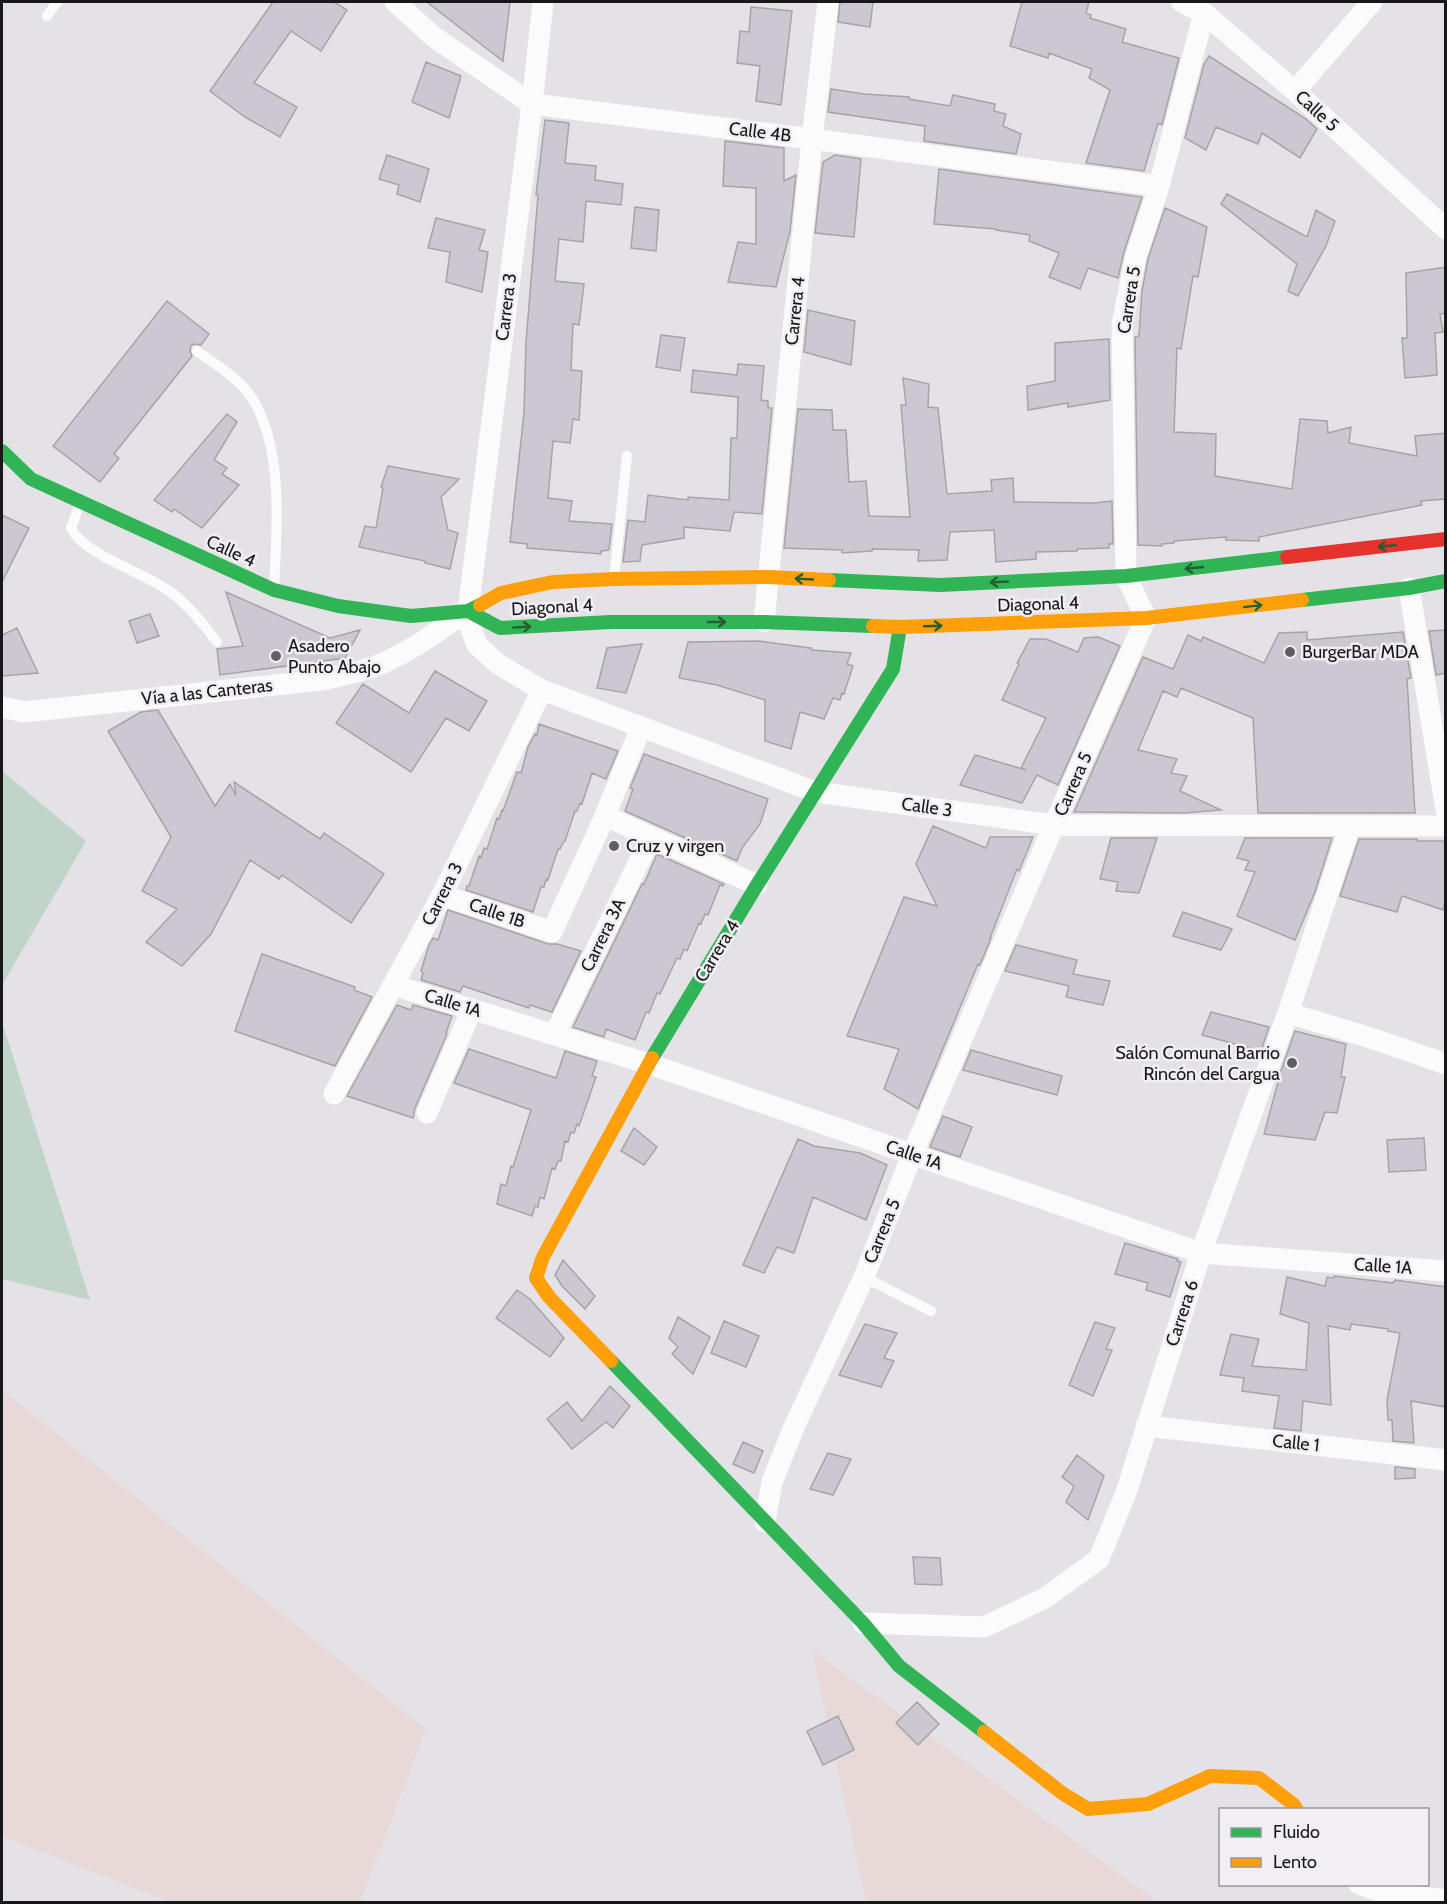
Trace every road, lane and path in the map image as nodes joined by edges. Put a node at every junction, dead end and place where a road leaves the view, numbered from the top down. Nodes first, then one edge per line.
1 (57, 2) edge
2 (394, 2) edge
3 (543, 2) edge
4 (828, 2) edge
5 (1182, 2) edge
6 (1372, 2) edge
7 (1204, 13) junction
8 (47, 16) dead end
9 (1295, 91) junction
10 (532, 104) junction
11 (812, 138) junction
12 (1159, 186) junction
13 (1446, 229) edge
14 (197, 351) dead end
15 (2, 451) edge
16 (627, 456) dead end
17 (81, 501) junction
18 (1446, 539) edge
19 (1126, 576) junction
20 (769, 577) junction
21 (614, 579) junction
22 (1446, 581) edge
23 (1409, 588) junction
24 (274, 590) junction
25 (468, 611) junction
26 (1146, 618) junction
27 (764, 622) junction
28 (900, 627) junction
29 (217, 642) dead end
30 (542, 690) junction
31 (2, 707) edge
32 (641, 727) junction
33 (816, 792) junction
34 (1446, 810) edge
35 (605, 816) junction
36 (1054, 825) junction
37 (1350, 826) junction
38 (1446, 826) edge
39 (651, 837) junction
40 (757, 885) junction
41 (442, 895) junction
42 (393, 985) junction
43 (472, 1009) junction
44 (1288, 1013) junction
45 (555, 1034) junction
46 (649, 1064) junction
47 (1446, 1064) edge
48 (334, 1094) dead end
49 (427, 1113) dead end
50 (912, 1155) junction
51 (1201, 1253) junction
52 (1446, 1271) edge
53 (864, 1277) junction
54 (931, 1311) dead end
55 (1146, 1426) junction
56 (1446, 1460) edge
57 (765, 1522) junction
58 (863, 1623) junction
59 (1296, 1808) edge
60 (1365, 1886) edge
61 (1446, 1900) edge

1 - 8 lane
2 - 10 street, Calle 4B
3 - 10 street, Carrera 3
4 - 11 street, Carrera 4
5 - 7 street, Calle 5
6 - 9 street
7 - 9 street, Calle 5
7 - 12 street, Carrera 5
9 - 13 street, Calle 5
10 - 11 street, Calle 4B
10 - 25 street, Carrera 3
11 - 12 street, Calle 4B
11 - 20 street, Carrera 4
12 - 19 street, Carrera 5
14 - 24 lane
15 - 17 street, Calle 4
16 - 21 lane
17 - 24 street, Calle 4
17 - 29 lane
18 -> 19 street, Diagonal 4
19 -> 20 street, Diagonal 4
19 - 26 street, Carrera 5
20 - 21 street, Diagonal 4
20 - 27 street, Carrera 4
21 - 25 street, Diagonal 4
22 - 23 street, Diagonal 4
26 -> 23 street, Diagonal 4
23 - 34 street
24 - 25 street, Calle 4
25 -> 27 street, Diagonal 4
25 - 30 street, Calle 3
25 - 31 street, Vía a las Canteras
28 -> 26 street, Diagonal 4
26 - 36 street, Carrera 5
27 - 28 street, Diagonal 4
28 - 33 street, Carrera 4
30 - 32 street, Calle 3
30 - 41 street, Carrera 3
32 - 33 street, Calle 3
32 - 35 street
33 - 36 street, Calle 3
33 - 40 street, Carrera 4
35 - 39 street
35 - 41 street, Calle 1B
36 - 37 street, Calle 3
36 - 50 street, Carrera 5
37 - 38 street, Calle 3
37 - 44 street, Carrera 6
39 - 40 street
39 - 45 street, Carrera 3A
40 - 46 street, Carrera 4
41 - 42 street, Carrera 3
42 - 43 street, Calle 1A
42 - 48 street, Carrera 3
43 - 45 street, Calle 1A
43 - 49 street
44 - 47 street
44 - 51 street, Carrera 6
45 - 46 street, Calle 1A
46 - 50 street, Calle 1A
46 - 57 street, Carrera 4
50 - 51 street, Calle 1A
50 - 53 street, Carrera 5
51 - 52 street, Calle 1A
51 - 55 street, Carrera 6
53 - 54 lane
53 - 57 street, Carrera 5
55 - 56 street, Calle 1
55 - 58 street, Carrera 6
57 - 58 street
58 - 59 street
60 - 61 street

